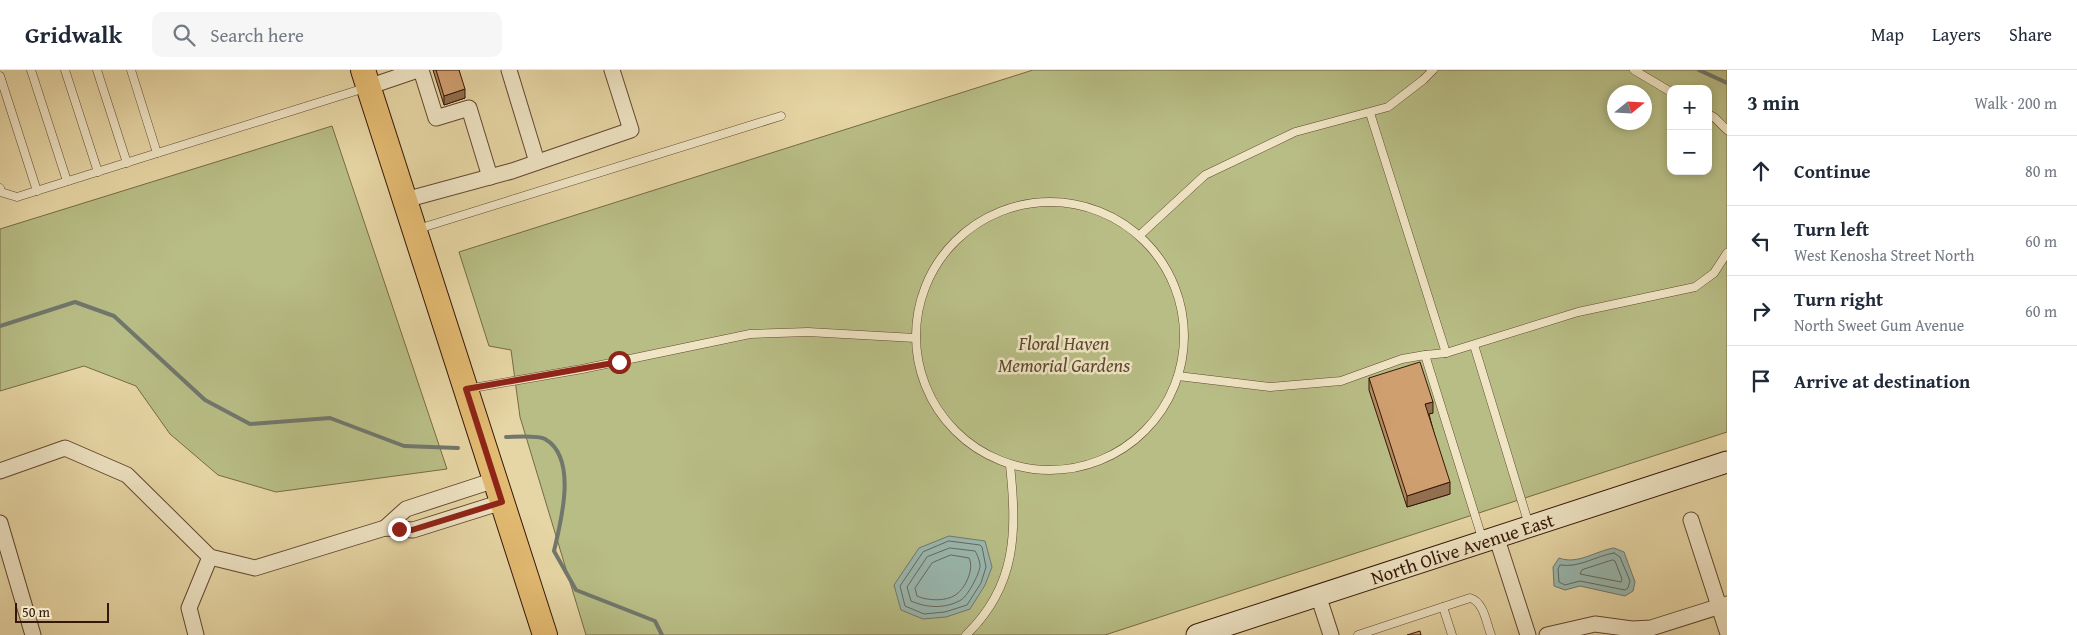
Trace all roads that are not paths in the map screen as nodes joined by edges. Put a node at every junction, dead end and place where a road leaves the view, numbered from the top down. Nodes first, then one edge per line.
1 (31, 70) edge
2 (65, 70) edge
3 (97, 70) edge
4 (130, 70) edge
5 (420, 70) edge
6 (509, 70) edge
7 (612, 70) edge
8 (1433, 70) edge
9 (1634, 70) edge
10 (0, 76) edge
11 (365, 78) edge
12 (1667, 90) edge
13 (1370, 113) junction
14 (781, 116) dead end
15 (1712, 116) edge
16 (1727, 130) edge
17 (157, 153) junction
18 (538, 162) junction
19 (127, 163) junction
20 (98, 172) junction
21 (490, 177) junction
22 (67, 182) junction
23 (0, 188) edge
24 (37, 191) junction
25 (405, 200) junction
26 (414, 230) junction
27 (1140, 235) junction
28 (1727, 253) edge
29 (915, 338) junction
30 (1474, 345) junction
31 (1446, 353) junction
32 (1425, 355) junction
33 (1178, 376) junction
34 (466, 389) junction
35 (1727, 462) edge
36 (1010, 465) junction
37 (0, 471) edge
38 (498, 491) junction
39 (1691, 520) dead end
40 (0, 524) edge
41 (1529, 527) junction
42 (385, 528) junction
43 (1489, 539) junction
44 (210, 558) junction
45 (1318, 595) junction
46 (1723, 605) edge
47 (1443, 607) junction
48 (1669, 629) edge
49 (1613, 630) edge
50 (1727, 631) edge
51 (1570, 633) edge
52 (33, 635) edge
53 (196, 635) edge
54 (545, 635) edge
55 (966, 635) edge
56 (1198, 635) edge
57 (1331, 635) edge
58 (1358, 635) edge
59 (1452, 635) edge
60 (1490, 635) edge
61 (1528, 635) edge
62 (1547, 635) edge
63 (1598, 635) edge

1 - 22 lane
2 - 20 lane
3 - 19 lane
4 - 17 lane
5 - 11 street
5 - 21 street
6 - 18 street
7 - 18 street
8 - 13 lane
9 - 12 lane
10 - 24 lane
11 - 17 lane
11 - 25 main road
13 - 27 lane
13 - 31 lane
14 - 26 lane
15 - 16 lane
17 - 19 lane
18 - 21 street
19 - 20 lane
20 - 22 lane
21 - 25 street
22 - 24 lane
23 - 24 lane
25 - 26 main road
26 - 34 main road
27 - 29 lane
27 - 33 lane
28 - 30 lane
29 - 34 lane
29 - 36 lane
30 - 31 lane
30 - 41 lane
31 - 32 lane
32 - 33 lane
32 - 43 lane
33 - 36 lane
34 - 38 main road
35 - 41 street, North Olive Avenue East
36 - 55 lane
37 - 44 street
38 - 42 street
38 - 42 street
38 - 54 main road
39 - 46 street
40 - 52 street
41 - 43 street, North Olive Avenue East
42 - 44 street
43 - 45 street, North Olive Avenue East
43 - 61 street
44 - 53 street
45 - 56 street, North Olive Avenue East
45 - 57 street
46 - 48 street
46 - 50 street
47 - 58 lane
47 - 59 lane
47 - 60 lane
48 - 49 street
49 - 51 street
49 - 63 street
51 - 62 street

